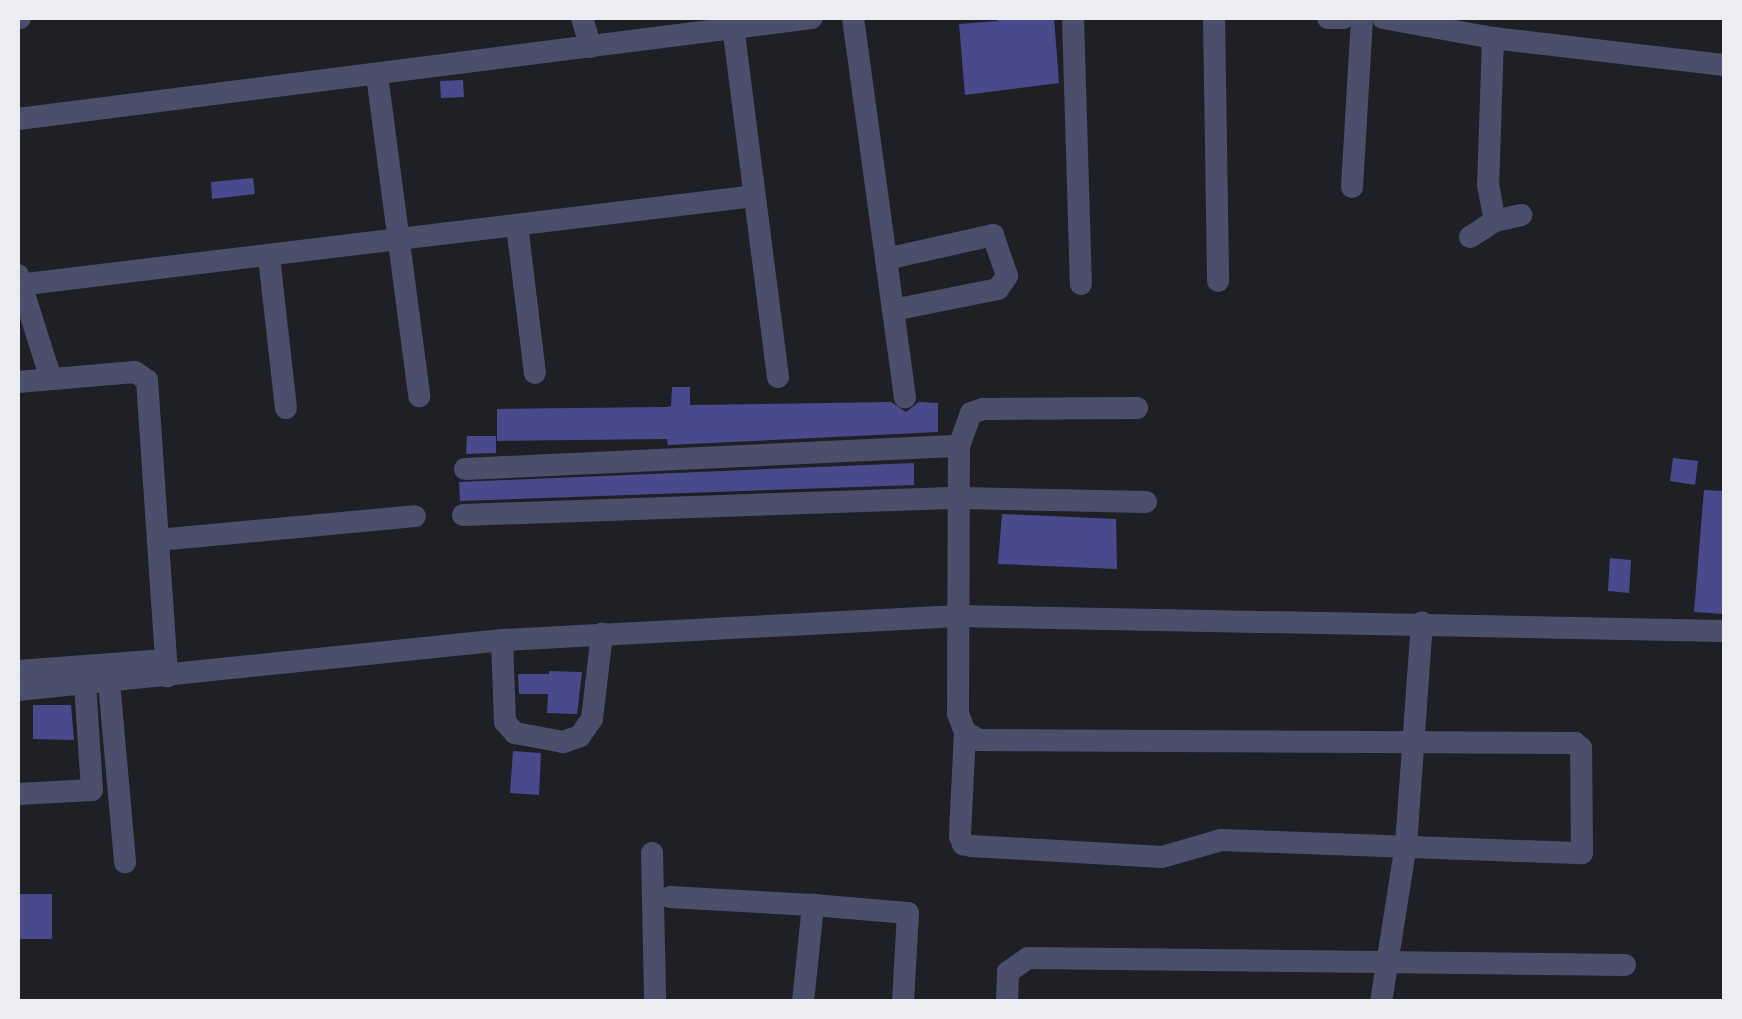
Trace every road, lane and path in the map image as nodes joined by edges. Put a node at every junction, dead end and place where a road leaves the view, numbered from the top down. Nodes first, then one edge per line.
1 (582, 18) edge
2 (812, 18) edge
3 (852, 18) edge
4 (1073, 18) edge
5 (1214, 18) edge
6 (1328, 18) edge
7 (1343, 18) edge
8 (1362, 18) edge
9 (1383, 18) edge
10 (733, 26) junction
11 (1492, 38) junction
12 (592, 47) junction
13 (1724, 65) edge
14 (377, 75) junction
15 (18, 118) edge
16 (1352, 187) dead end
17 (754, 196) junction
18 (1521, 215) dead end
19 (1495, 221) junction
20 (517, 226) junction
21 (1470, 237) dead end
22 (401, 241) junction
23 (268, 257) junction
24 (886, 259) junction
25 (18, 281) edge
26 (1218, 282) dead end
27 (1081, 284) dead end
28 (893, 310) junction
29 (535, 373) dead end
30 (778, 377) dead end
31 (51, 379) junction
32 (18, 382) edge
33 (419, 396) dead end
34 (906, 398) dead end
35 (286, 408) dead end
36 (1137, 408) dead end
37 (959, 446) junction
38 (465, 469) dead end
39 (958, 498) junction
40 (1146, 502) dead end
41 (463, 515) dead end
42 (415, 516) dead end
43 (158, 540) junction
44 (958, 616) junction
45 (1422, 623) junction
46 (1724, 631) edge
47 (602, 634) junction
48 (502, 640) junction
49 (166, 668) junction
50 (18, 671) edge
51 (109, 682) junction
52 (85, 684) junction
53 (18, 690) edge
54 (965, 732) junction
55 (1416, 740) junction
56 (18, 794) edge
57 (1406, 845) junction
58 (652, 853) dead end
59 (124, 862) dead end
60 (670, 897) dead end
61 (813, 905) junction
62 (1386, 964) junction
63 (1625, 965) dead end
64 (656, 1002) edge
65 (803, 1002) edge
66 (903, 1002) edge
67 (1007, 1002) edge
68 (1381, 1002) edge

1 - 12 street
2 - 10 street
3 - 24 street
4 - 27 street
5 - 26 street
6 - 7 street
8 - 16 street
9 - 11 street
10 - 12 street
10 - 17 street
11 - 13 street
11 - 19 street
12 - 14 street
14 - 15 street
14 - 22 street
17 - 20 street
17 - 30 street
18 - 19 street
19 - 21 street
20 - 22 street
20 - 29 street
22 - 23 street
22 - 33 street
23 - 25 street
23 - 35 street
24 - 28 street
24 - 28 street
25 - 31 street
28 - 34 street
31 - 32 street
31 - 43 street
36 - 37 street
37 - 38 street
37 - 39 street
39 - 40 street
39 - 41 street
39 - 44 street
42 - 43 street
43 - 49 street
44 - 45 street
44 - 47 street
44 - 54 street
45 - 46 street
45 - 55 street
47 - 48 street
47 - 48 street
48 - 49 street
49 - 50 street
49 - 51 street
51 - 52 street
51 - 59 street
52 - 53 street
52 - 56 street
54 - 55 street
54 - 57 street
55 - 57 street
55 - 57 street
57 - 62 street
58 - 64 street
60 - 61 street
61 - 65 street
61 - 66 street
62 - 63 street
62 - 67 street
62 - 68 street

